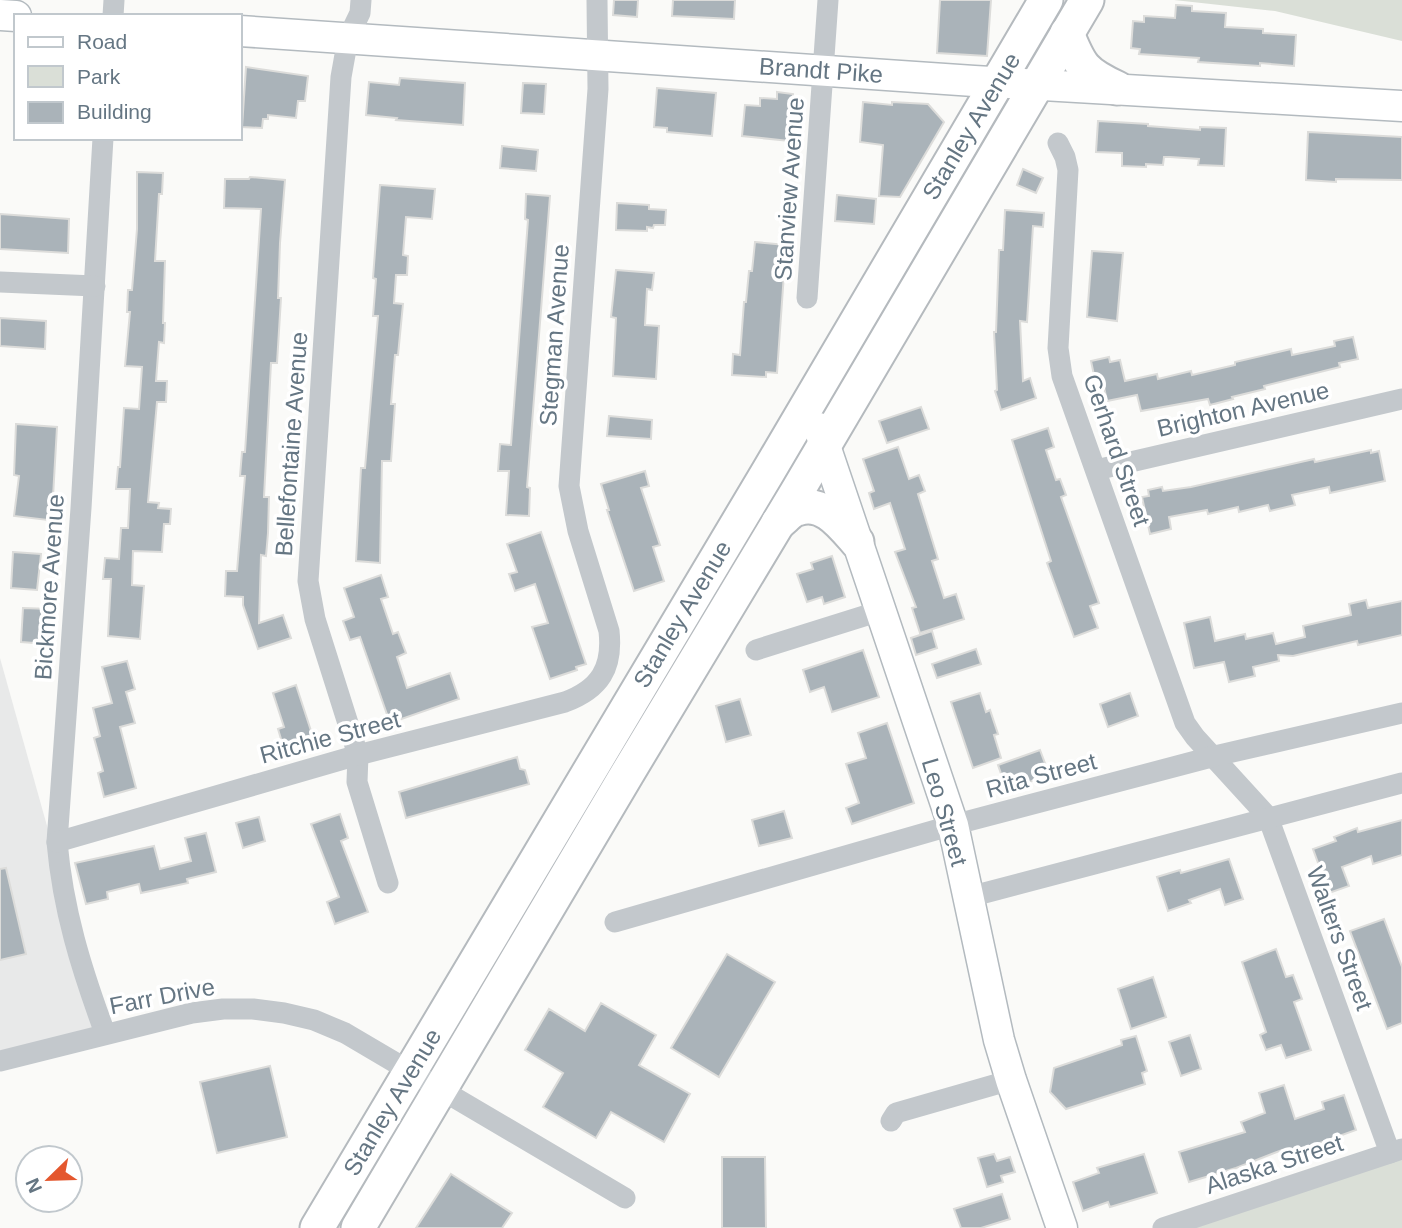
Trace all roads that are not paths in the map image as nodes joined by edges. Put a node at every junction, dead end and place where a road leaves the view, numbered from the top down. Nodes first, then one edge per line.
1 (361, 0) edge
2 (597, 0) edge
3 (828, 0) edge
4 (1046, 0) edge
5 (1087, 0) edge
6 (242, 31) edge
7 (1067, 33) junction
8 (348, 38) junction
9 (596, 56) junction
10 (823, 71) junction
11 (997, 82) junction
12 (1036, 84) junction
13 (1117, 88) junction
14 (1402, 106) edge
15 (103, 140) edge
16 (1058, 143) dead end
17 (0, 282) edge
18 (95, 286) junction
19 (807, 298) dead end
20 (1402, 398) edge
21 (810, 401) junction
22 (825, 445) junction
23 (1097, 470) junction
24 (778, 523) junction
25 (857, 542) junction
26 (880, 611) junction
27 (756, 650) dead end
28 (606, 667) joint
29 (1402, 713) edge
30 (358, 755) junction
31 (1215, 756) junction
32 (1402, 783) edge
33 (1268, 817) junction
34 (953, 825) junction
35 (57, 842) junction
36 (388, 883) dead end
37 (969, 897) junction
38 (615, 922) dead end
39 (105, 1033) junction
40 (0, 1060) edge
41 (410, 1071) junction
42 (1010, 1080) junction
43 (440, 1089) junction
44 (891, 1121) dead end
45 (1396, 1151) edge
46 (625, 1198) dead end
47 (317, 1228) edge
48 (358, 1228) edge
49 (1062, 1228) edge
50 (1163, 1228) edge

1 - 8 street, Bellefontaine Avenue
2 - 9 street, Stegman Avenue
3 - 10 street, Stanview Avenue
4 - 11 main road, Stanley Avenue
5 - 7 main road, Stanley Avenue
6 - 8 main road, Brandt Pike
7 - 12 main road, Stanley Avenue
7 - 13 main road
8 - 9 main road, Brandt Pike
8 - 30 street, Bellefontaine Avenue
9 - 10 main road, Brandt Pike
9 - 28 street, Stegman Avenue
10 - 11 main road, Brandt Pike
10 - 19 street, Stanview Avenue
11 - 12 main road, Brandt Pike
11 - 21 main road, Stanley Avenue
12 - 13 main road, Brandt Pike
12 - 22 main road, Stanley Avenue
13 - 14 main road, Brandt Pike
15 - 18 street, Bickmore Avenue
16 - 23 street, Gerhard Street
17 - 18 street
18 - 35 street, Bickmore Avenue
20 - 23 street, Brighton Avenue
21 - 22 main road, Leo Street
21 - 41 main road, Stanley Avenue
22 - 24 main road, Stanley Avenue
22 - 25 main road, Leo Street
23 - 31 street, Gerhard Street
24 - 25 main road
24 - 43 main road, Stanley Avenue
25 - 26 main road, Leo Street
26 - 27 street
26 - 34 main road, Leo Street
28 - 30 street, Ritchie Street
29 - 31 street, Rita Street
30 - 35 street, Ritchie Street
30 - 36 street, Bellefontaine Avenue
31 - 33 street, Walters Street
31 - 34 street, Rita Street
32 - 33 street
33 - 37 street
33 - 45 street, Walters Street
34 - 37 main road, Leo Street
34 - 38 street, Rita Street
35 - 39 street, Bickmore Avenue
37 - 42 main road, Leo Street
39 - 40 street, Farr Drive
39 - 41 street, Farr Drive
41 - 43 street, Farr Drive
41 - 47 main road, Stanley Avenue
42 - 44 street
42 - 49 main road, Leo Street
43 - 46 street, Farr Drive
43 - 48 main road, Stanley Avenue
45 - 50 street, Alaska Street

